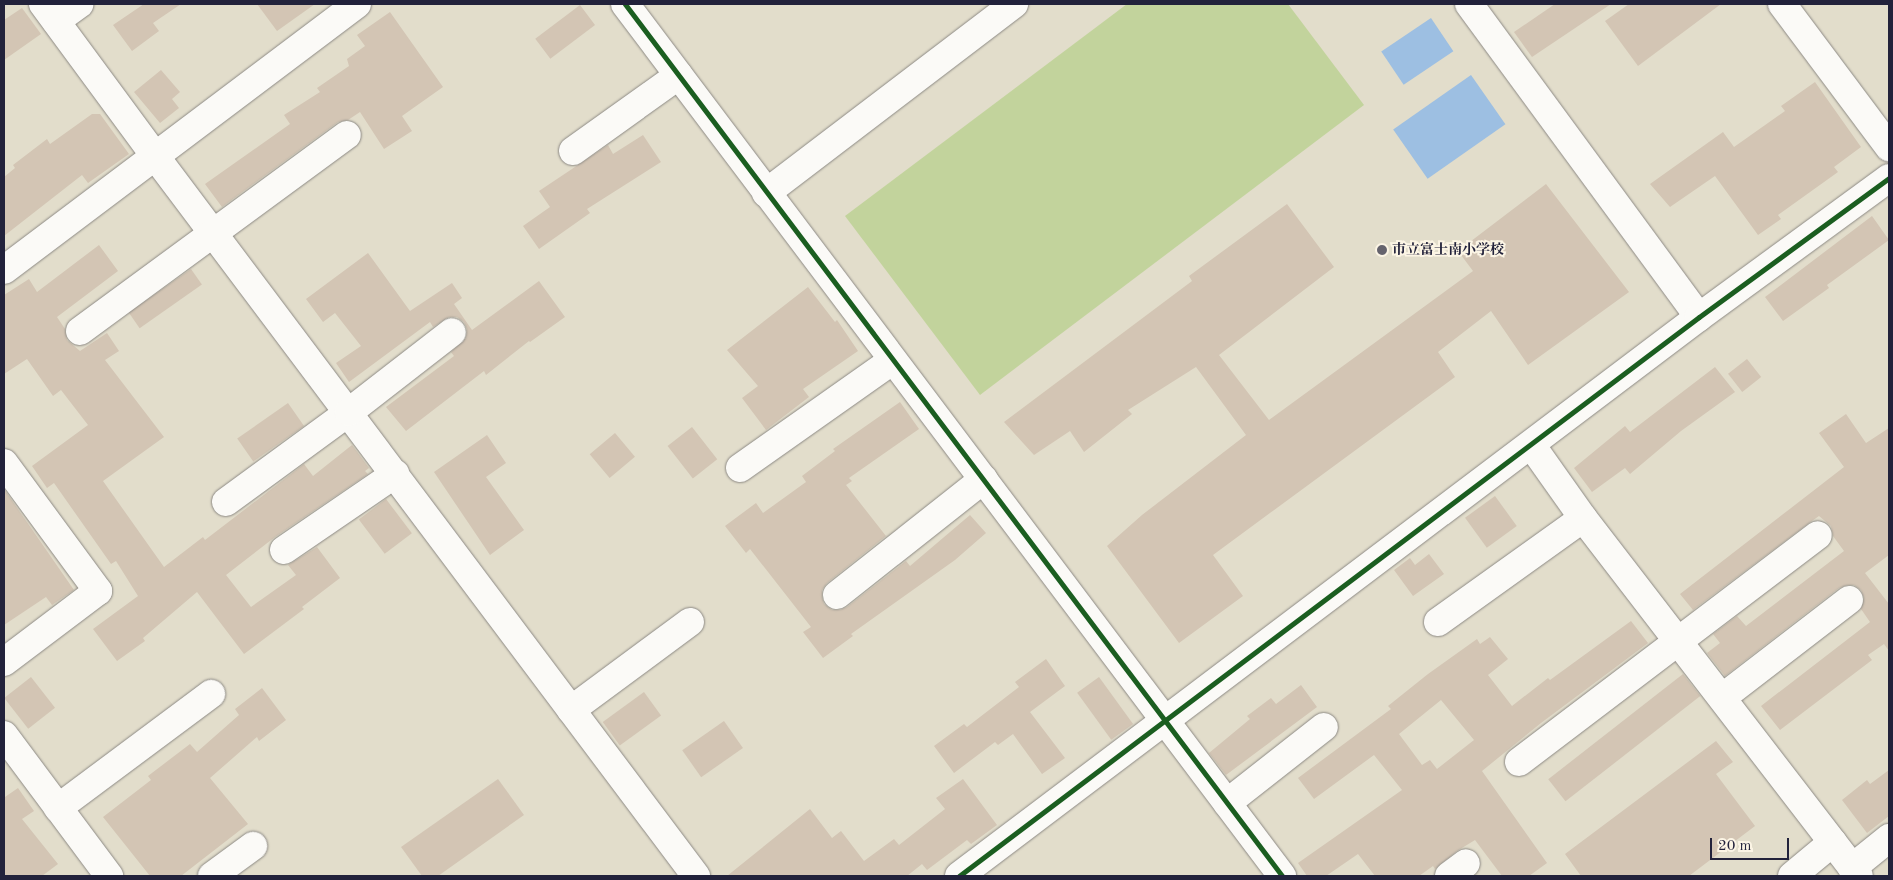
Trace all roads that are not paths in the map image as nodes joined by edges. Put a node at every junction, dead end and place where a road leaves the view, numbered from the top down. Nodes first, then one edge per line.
1 (79, 4) edge
2 (357, 4) edge
3 (626, 4) edge
4 (1014, 4) edge
5 (1469, 4) edge
6 (1782, 4) edge
7 (50, 12) edge
8 (679, 75) junction
9 (347, 135) dead end
10 (1889, 147) edge
11 (573, 151) dead end
12 (155, 156) junction
13 (1889, 178) edge
14 (766, 193) junction
15 (213, 234) junction
16 (4, 270) edge
17 (1699, 318) junction
18 (80, 331) dead end
19 (452, 332) dead end
20 (893, 360) junction
21 (349, 412) junction
22 (1532, 446) junction
23 (4, 463) edge
24 (740, 468) dead end
25 (395, 474) junction
26 (984, 479) junction
27 (226, 502) dead end
28 (1583, 518) junction
29 (1818, 535) dead end
30 (284, 550) dead end
31 (837, 595) dead end
32 (1849, 600) dead end
33 (690, 622) dead end
34 (1438, 622) dead end
35 (1676, 641) junction
36 (4, 662) edge
37 (211, 694) dead end
38 (1723, 698) junction
39 (571, 710) junction
40 (1165, 723) junction
41 (1324, 727) dead end
42 (4, 735) edge
43 (1519, 762) dead end
44 (1227, 803) junction
45 (58, 808) junction
46 (1889, 838) edge
47 (1833, 842) junction
48 (253, 846) dead end
49 (1856, 872) edge
50 (109, 876) edge
51 (212, 876) edge
52 (696, 876) edge
53 (959, 876) edge
54 (1282, 876) edge
55 (1792, 876) edge

1 - 7 street
2 - 12 street
3 - 8 street
4 - 14 street
5 - 17 street
6 - 10 street
7 - 12 street
8 - 11 street
8 - 14 street
9 - 15 street
12 - 15 street
12 - 16 street
13 - 17 street
14 - 20 street
15 - 18 street
15 - 21 street
17 - 22 street
19 - 21 street
20 - 24 street
20 - 26 street
21 - 25 street
21 - 27 street
22 - 28 street
22 - 40 street
23 - 36 street
25 - 30 street
25 - 39 street
26 - 31 street
26 - 40 street
28 - 34 street
28 - 35 street
29 - 35 street
32 - 38 street
33 - 39 street
35 - 38 street
35 - 43 street
37 - 45 street
38 - 47 street
39 - 52 street
40 - 44 street
40 - 53 street
41 - 44 street
42 - 45 street
44 - 54 street
45 - 50 street
46 - 49 street
47 - 49 street
47 - 55 street
48 - 51 street

